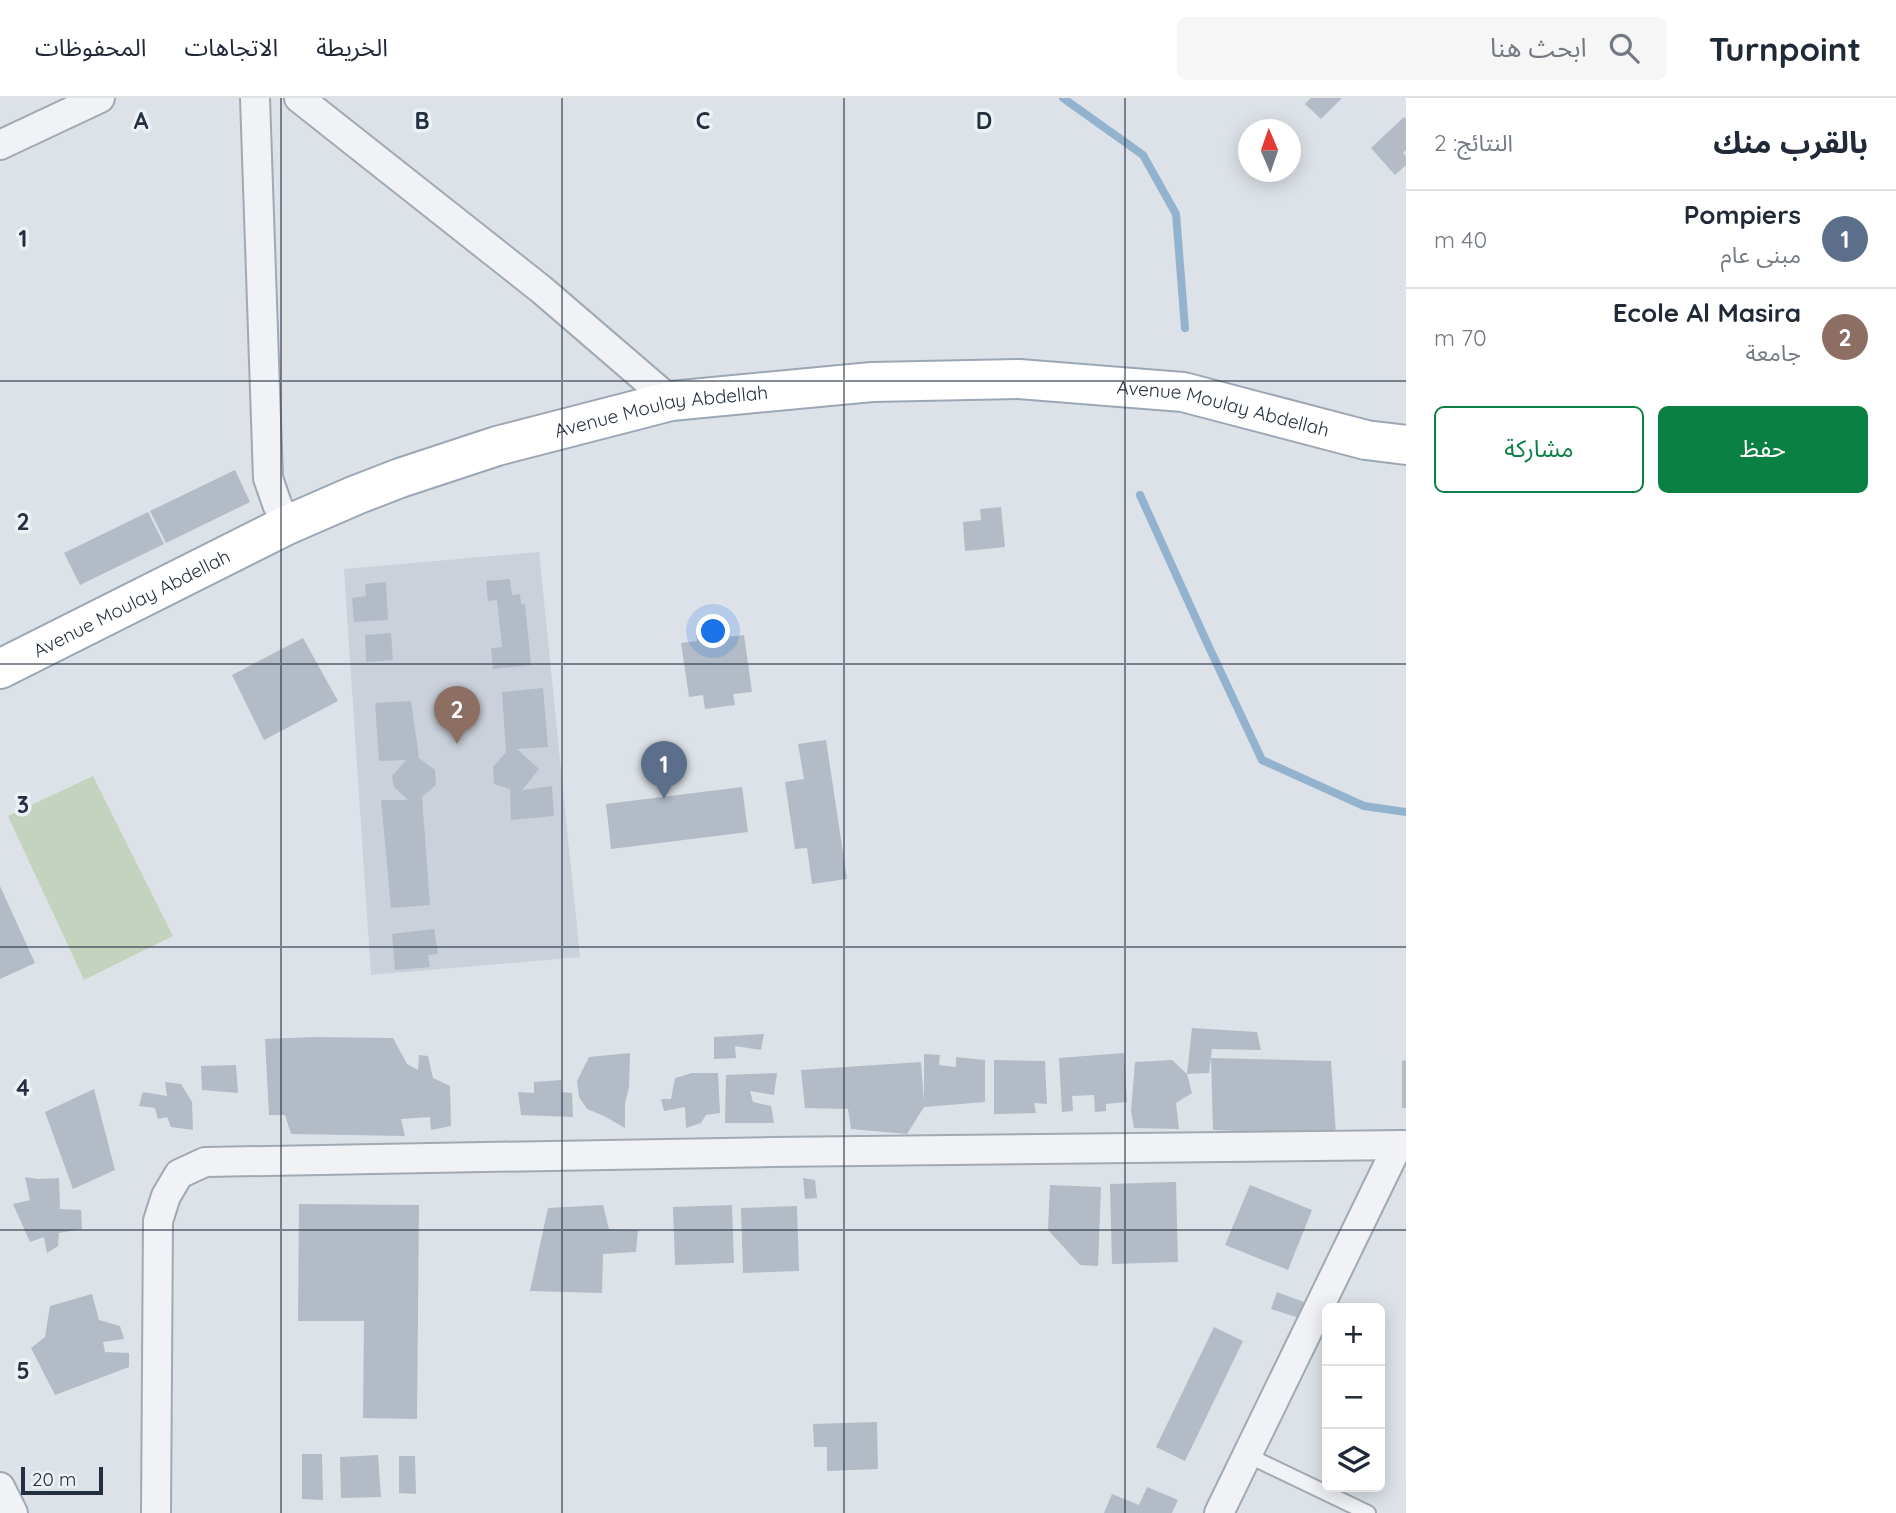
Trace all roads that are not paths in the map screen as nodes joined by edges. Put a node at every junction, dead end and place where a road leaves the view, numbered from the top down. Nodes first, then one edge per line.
1 (100, 98) edge
2 (255, 98) edge
3 (299, 98) edge
4 (0, 145) edge
5 (671, 401) junction
6 (1366, 440) junction
7 (1406, 445) edge
8 (1406, 461) edge
9 (287, 525) junction
10 (0, 668) edge
11 (1402, 1145) edge
12 (1247, 1455) junction
13 (0, 1487) edge
14 (13, 1513) edge
15 (156, 1513) edge
16 (1219, 1513) edge
17 (1368, 1513) edge

1 - 4 street
2 - 9 street
3 - 5 street
5 - 6 main road, Avenue Moulay Abdellah
5 - 9 main road, Avenue Moulay Abdellah
6 - 7 main road, Avenue Moulay Abdellah
6 - 8 main road, Avenue Moulay Abdellah
9 - 10 main road, Avenue Moulay Abdellah
11 - 12 street
11 - 15 street
12 - 16 street
12 - 17 lane
13 - 14 street

